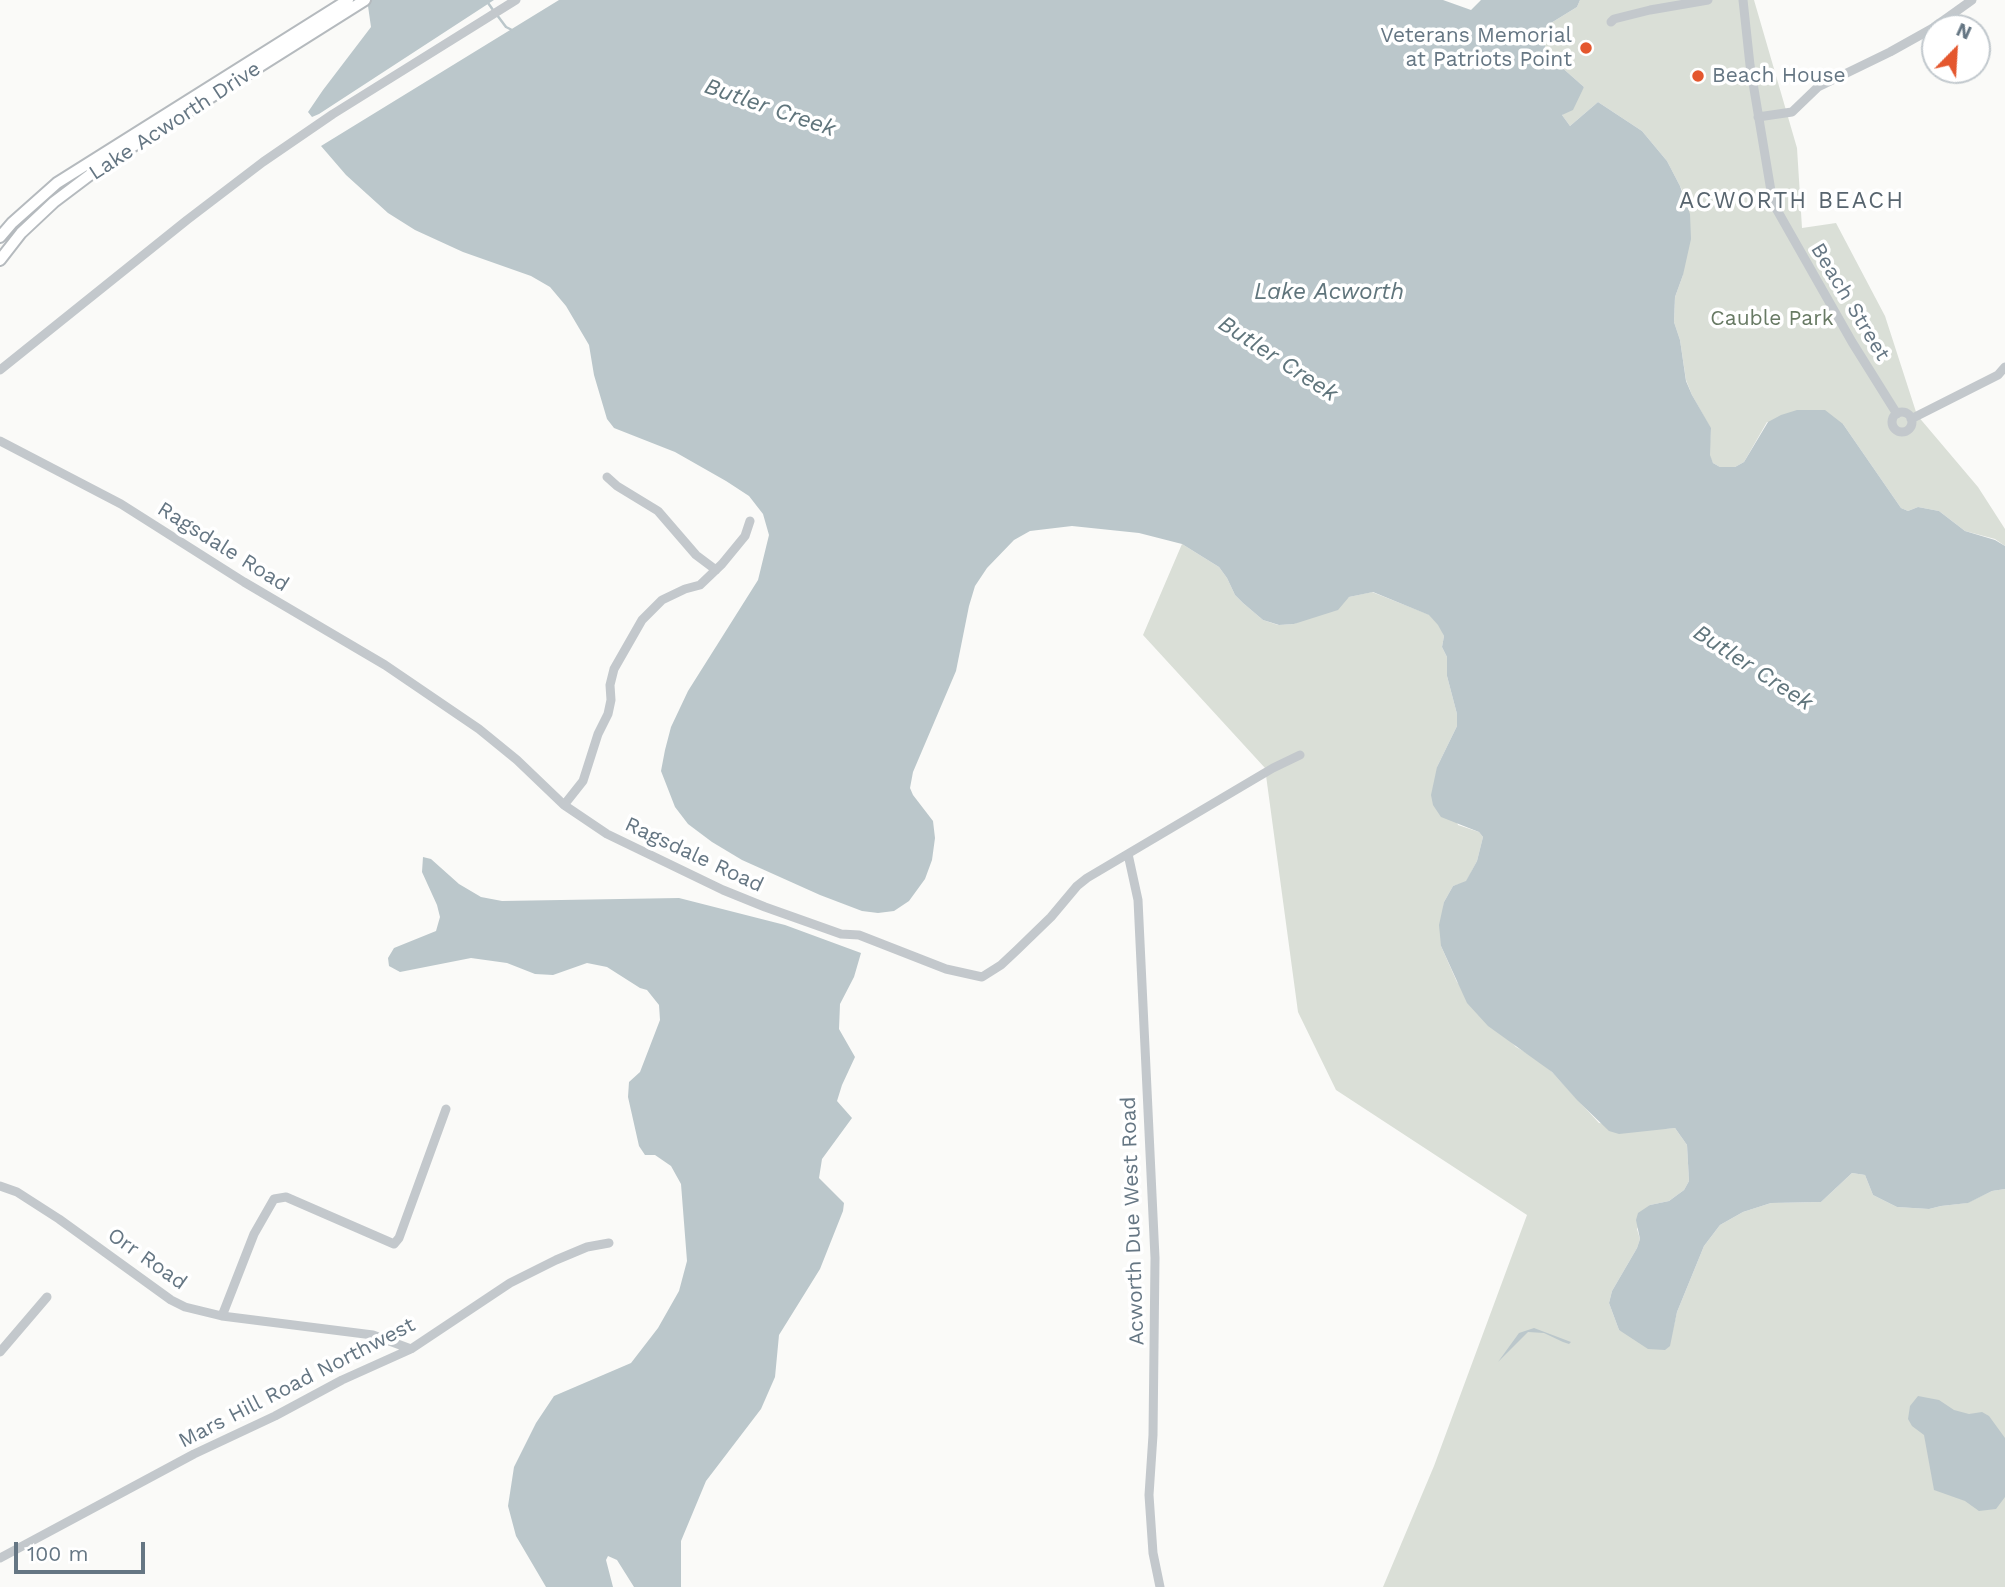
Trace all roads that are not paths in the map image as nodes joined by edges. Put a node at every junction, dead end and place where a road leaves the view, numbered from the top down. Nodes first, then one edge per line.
1 (348, 0) edge
2 (365, 0) edge
3 (516, 0) edge
4 (1708, 0) edge
5 (1743, 0) edge
6 (1972, 0) edge
7 (1611, 22) dead end
8 (267, 56) junction
9 (1758, 117) junction
10 (0, 237) edge
11 (0, 260) edge
12 (2005, 367) edge
13 (0, 370) edge
14 (1897, 414) junction
15 (1912, 419) junction
16 (0, 441) edge
17 (607, 477) dead end
18 (750, 522) dead end
19 (716, 570) junction
20 (1300, 755) dead end
21 (564, 805) junction
22 (1128, 854) junction
23 (446, 1109) dead end
24 (0, 1186) edge
25 (609, 1243) dead end
26 (47, 1297) dead end
27 (222, 1316) junction
28 (411, 1349) junction
29 (0, 1352) edge
30 (0, 1558) edge
31 (1160, 1587) edge

1 - 8 main road, Lake Acworth Drive
2 - 8 main road, Lake Acworth Drive
3 - 13 street
4 - 7 street
5 - 9 street, Beach Street
6 - 9 street
8 - 10 main road, Lake Acworth Drive
8 - 11 main road, Lake Acworth Drive
9 - 14 street, Beach Street
12 - 15 street
14 - 15 street
14 - 15 street
16 - 21 street, Ragsdale Road
17 - 19 street
18 - 19 street
19 - 21 street
20 - 22 street, Ragsdale Road
21 - 22 street, Ragsdale Road
22 - 31 street, Acworth Due West Road
23 - 27 street
24 - 27 street, Orr Road
25 - 28 street, Mars Hill Road Northwest
26 - 29 street
27 - 28 street, Orr Road
28 - 30 street, Mars Hill Road Northwest

